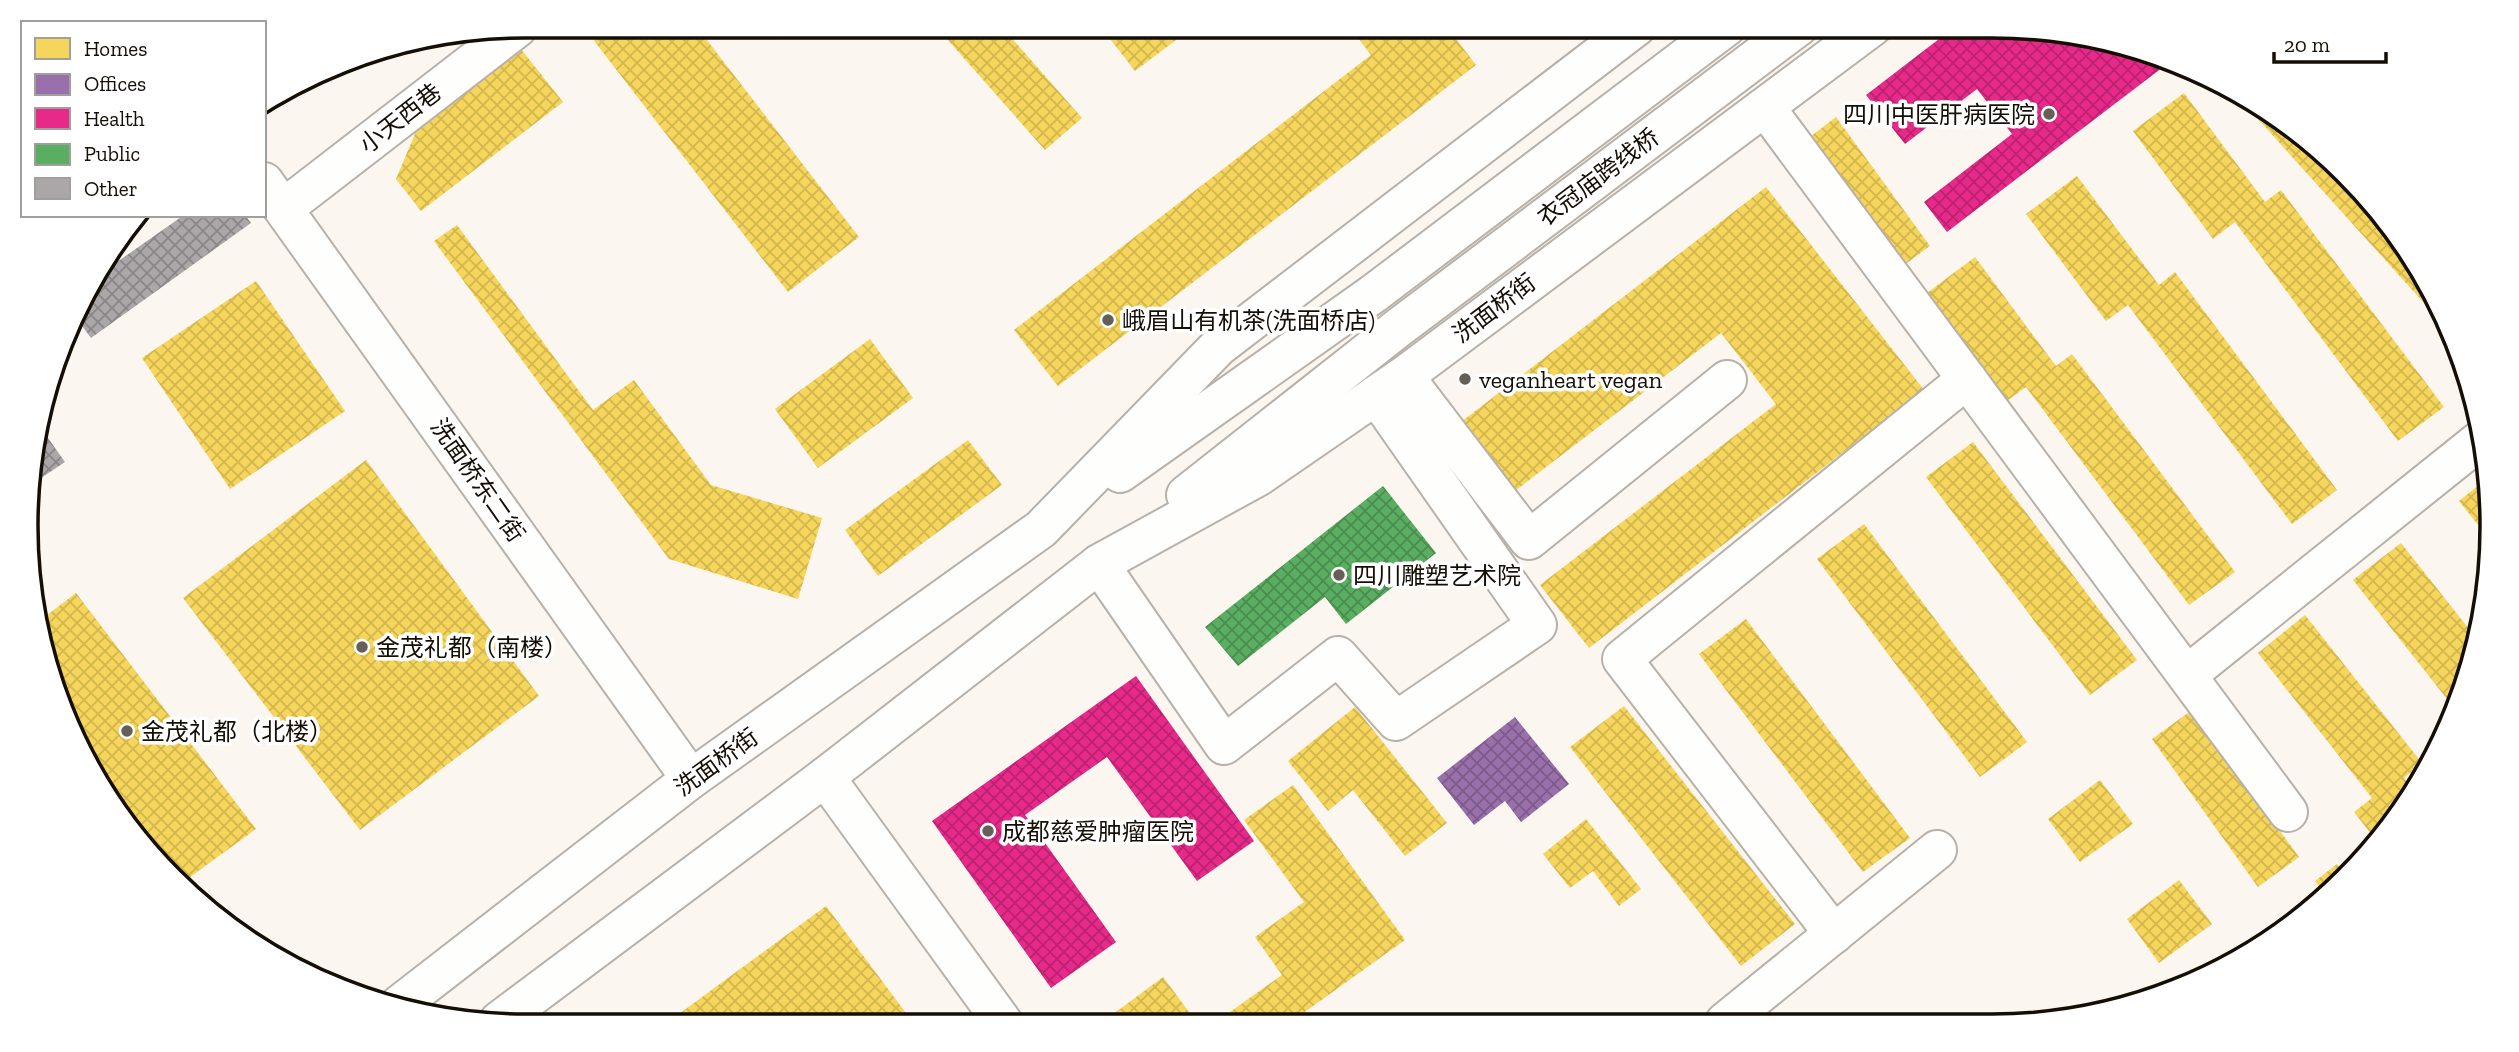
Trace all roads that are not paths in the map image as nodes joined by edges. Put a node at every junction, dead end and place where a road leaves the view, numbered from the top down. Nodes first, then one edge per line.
1 (1621, 38) edge
2 (1711, 38) edge
3 (1783, 38) edge
4 (1857, 38) edge
5 (500, 40) edge
6 (1765, 107) junction
7 (274, 195) edge
8 (1373, 294) joint
9 (1398, 328) joint
10 (1967, 379) junction
11 (1727, 380) dead end
12 (1390, 385) junction
13 (2473, 446) edge
14 (1041, 529) junction
15 (1099, 564) junction
16 (2187, 675) junction
17 (825, 777) junction
18 (691, 779) junction
19 (2288, 812) dead end
20 (1937, 850) dead end
21 (1834, 934) junction
22 (407, 999) edge
23 (510, 1013) edge
24 (997, 1014) edge
25 (1735, 1014) edge

1 - 14 main road, 洗面桥街
2 - 8 main road, 衣冠庙跨线桥
3 - 9 main road, 衣冠庙跨线桥
4 - 6 main road, 洗面桥街
5 - 7 main road, 小天西巷
6 - 10 main road
6 - 12 main road, 洗面桥街
7 - 18 main road, 洗面桥东二街
8 - 14 main road, 洗面桥街
9 - 15 main road, 洗面桥街
10 - 16 main road
10 - 21 main road
11 - 12 main road
12 - 15 main road, 洗面桥街
12 - 15 main road
13 - 16 main road
14 - 18 main road, 洗面桥街
15 - 17 main road, 洗面桥街
16 - 19 main road
17 - 23 main road, 洗面桥街
17 - 24 main road
18 - 22 main road, 洗面桥街
20 - 21 main road
21 - 25 main road

